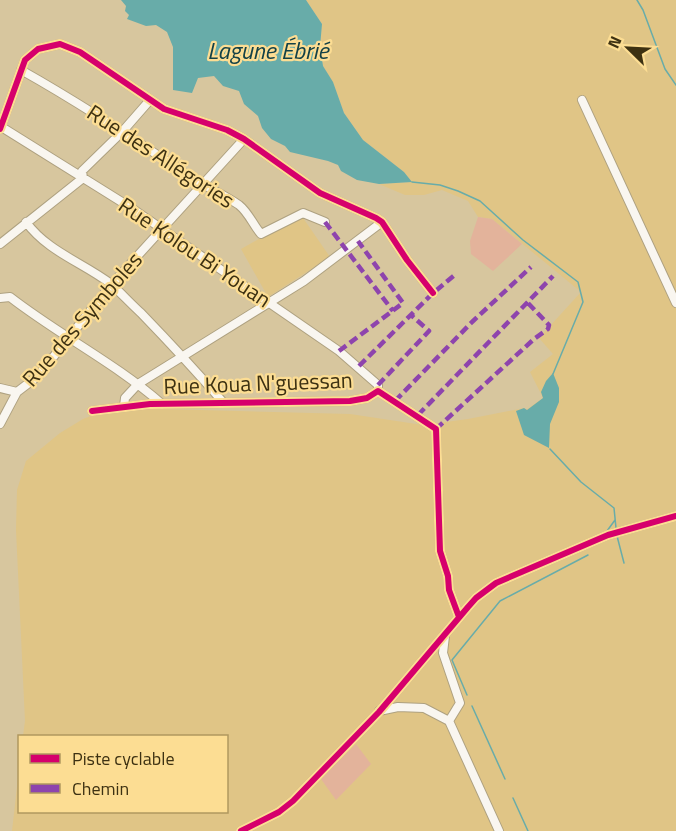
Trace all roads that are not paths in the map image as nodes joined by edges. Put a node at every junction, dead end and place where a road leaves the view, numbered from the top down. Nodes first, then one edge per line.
1 (21, 70) junction
2 (582, 99) dead end
3 (150, 100) junction
4 (0, 127) edge
5 (122, 132) junction
6 (244, 139) junction
7 (83, 178) junction
8 (203, 185) junction
9 (26, 222) junction
10 (325, 222) dead end
11 (382, 222) junction
12 (162, 229) junction
13 (0, 244) edge
14 (111, 285) junction
15 (433, 293) dead end
16 (0, 298) edge
17 (269, 302) junction
18 (676, 303) edge
19 (68, 338) junction
20 (183, 356) junction
21 (138, 384) junction
22 (0, 388) edge
23 (378, 391) junction
24 (17, 392) junction
25 (222, 401) junction
26 (162, 404) junction
27 (124, 406) junction
28 (92, 411) dead end
29 (0, 424) edge
30 (676, 516) edge
31 (459, 617) junction
32 (445, 635) junction
33 (379, 712) junction
34 (449, 721) junction
35 (241, 831) edge
36 (499, 831) edge

1 - 3 street
1 - 4 street
1 - 5 street, Rue des Allégories
2 - 18 street
3 - 5 street
3 - 6 street
4 - 7 street, Rue Kolou Bi Youan
5 - 7 street
5 - 8 street, Rue des Allégories
6 - 8 street, Rue des Symboles
6 - 11 street
7 - 9 street
7 - 12 street, Rue Kolou Bi Youan
8 - 10 street, Rue des Allégories
8 - 12 street, Rue des Symboles
9 - 13 street
9 - 14 street
11 - 15 street
11 - 17 street
12 - 14 street, Rue des Symboles
12 - 17 street, Rue Kolou Bi Youan
14 - 19 street, Rue des Symboles
14 - 20 street
16 - 19 street
17 - 20 street
17 - 23 street, Rue Kolou Bi Youan
19 - 21 street
19 - 24 street, Rue des Symboles
20 - 21 street
20 - 25 street
21 - 26 street
21 - 27 street
22 - 24 street
23 - 25 street, Rue Koua N'guessan
23 - 31 street, Rue Koua N'guessan
24 - 29 street, Rue des Symboles
25 - 26 street, Rue Koua N'guessan
26 - 27 street, Rue Koua N'guessan
27 - 28 street, Rue Koua N'guessan
30 - 31 street
31 - 32 street
32 - 33 street
32 - 34 street
33 - 34 street
33 - 35 street
34 - 36 street

